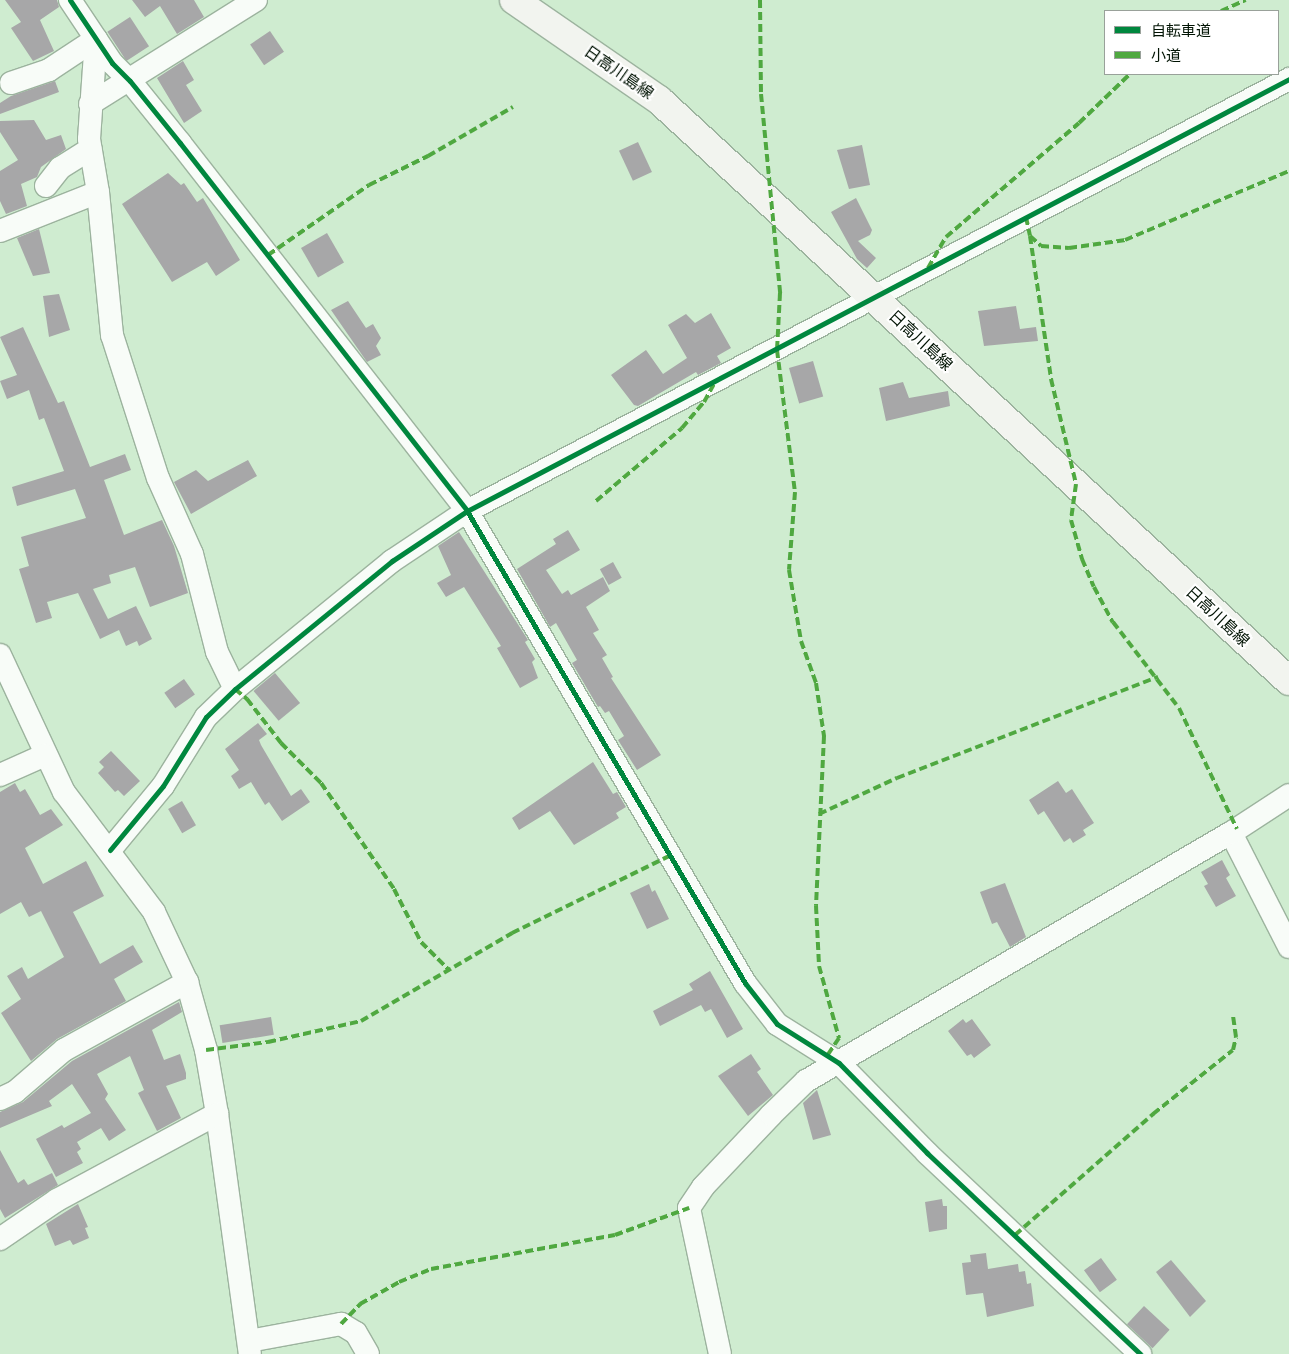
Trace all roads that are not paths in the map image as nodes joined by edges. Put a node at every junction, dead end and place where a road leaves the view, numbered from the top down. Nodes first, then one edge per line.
1 (70, 0) edge
2 (256, 0) edge
3 (514, 0) edge
4 (96, 39) junction
5 (1289, 79) edge
6 (130, 81) junction
7 (11, 82) dead end
8 (90, 104) junction
9 (91, 149) junction
10 (46, 186) dead end
11 (98, 192) junction
12 (0, 231) edge
13 (875, 298) junction
14 (468, 512) junction
15 (0, 655) edge
16 (1289, 682) edge
17 (235, 689) junction
18 (45, 755) junction
19 (0, 775) edge
20 (1289, 795) edge
21 (1231, 833) junction
22 (110, 850) junction
23 (1289, 947) edge
24 (187, 982) junction
25 (838, 1063) junction
26 (0, 1099) edge
27 (217, 1114) junction
28 (2, 1234) edge
29 (249, 1348) edge
30 (368, 1354) edge
31 (720, 1354) edge
32 (1140, 1354) edge

1 - 4 street
2 - 6 street
3 - 13 main road, 日高川島線
4 - 6 street
4 - 7 street
4 - 8 street
5 - 13 street
6 - 8 street
6 - 14 street
8 - 9 street
9 - 10 street
9 - 11 street
11 - 12 street
11 - 17 street
13 - 14 street
13 - 16 main road, 日高川島線
14 - 17 street
14 - 25 street
15 - 18 street
17 - 22 street
18 - 19 street
18 - 22 street
20 - 21 street
21 - 23 street
21 - 25 street
22 - 24 street
24 - 26 street
24 - 27 street
25 - 31 street
25 - 32 street
27 - 28 street
27 - 29 street
29 - 30 street

